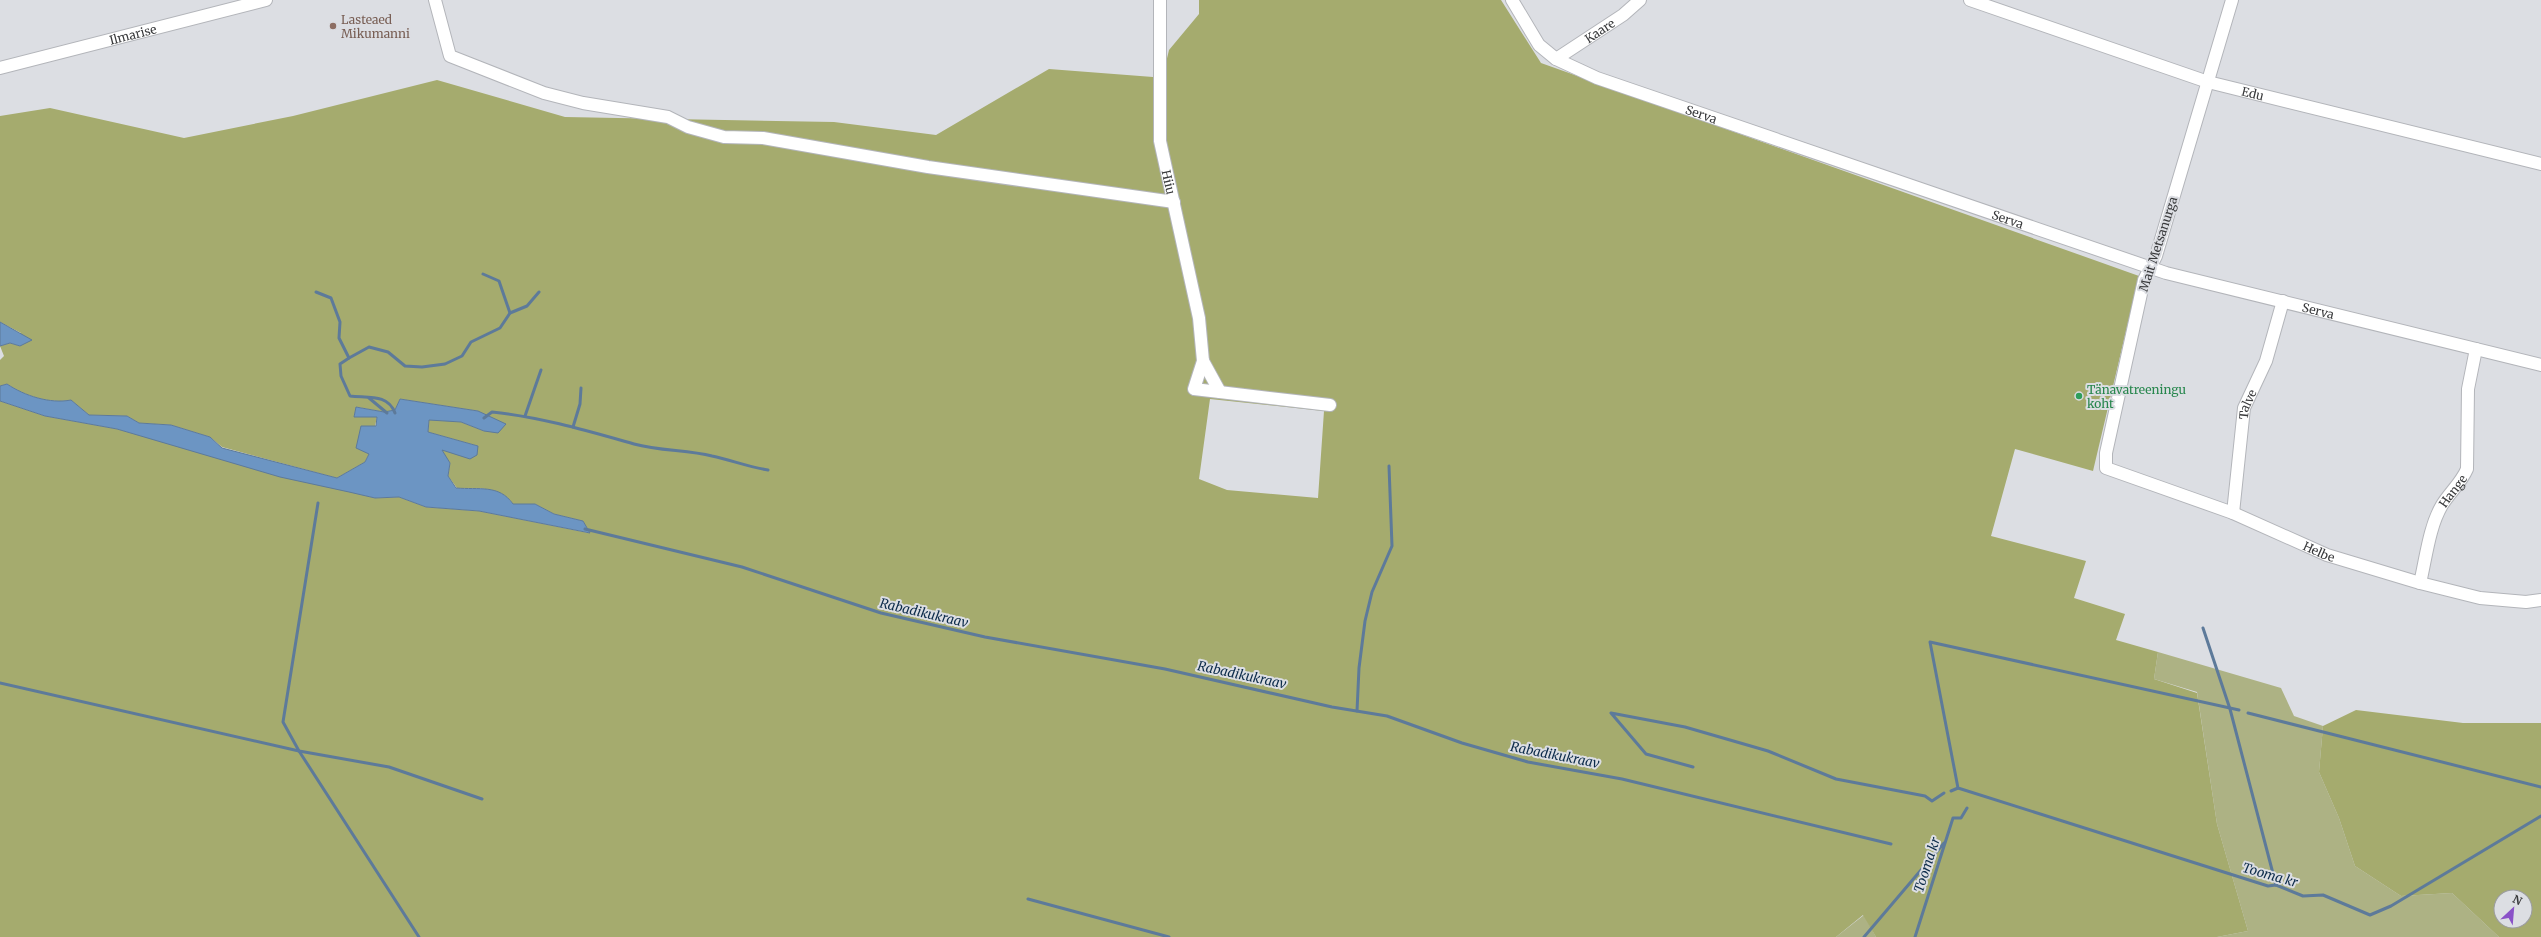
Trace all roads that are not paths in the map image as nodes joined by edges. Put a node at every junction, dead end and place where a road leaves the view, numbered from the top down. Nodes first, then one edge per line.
1 (266, 0) edge
2 (435, 0) edge
3 (1160, 0) edge
4 (1512, 0) edge
5 (1640, 0) edge
6 (1970, 0) edge
7 (2232, 0) edge
8 (228, 5) edge
9 (1556, 59) junction
10 (0, 68) edge
11 (2208, 82) junction
12 (2541, 164) edge
13 (1174, 202) junction
14 (2151, 268) junction
15 (2283, 301) junction
16 (2476, 349) junction
17 (1203, 361) junction
18 (2541, 365) edge
19 (1220, 392) junction
20 (1330, 405) dead end
21 (2106, 468) joint
22 (2233, 513) junction
23 (2420, 583) junction
24 (2541, 600) edge

1 - 8 street, Ilmarise
2 - 13 street
3 - 13 street, Hiiu
4 - 9 street, Serva
5 - 9 street, Kaare
6 - 11 street, Edu
7 - 11 street, Mait Metsanurga
8 - 10 street, Ilmarise
9 - 14 street, Serva
11 - 12 street, Edu
11 - 14 street, Mait Metsanurga
13 - 17 street, Hiiu
14 - 15 street, Serva
14 - 21 street, Mait Metsanurga
15 - 16 street, Serva
15 - 22 street, Talve
16 - 18 street, Serva
16 - 23 street, Hange
17 - 19 street, Hiiu
17 - 19 street, Hiiu
19 - 20 street, Hiiu
21 - 22 street, Helbe
22 - 23 street, Helbe
23 - 24 street, Helbe

